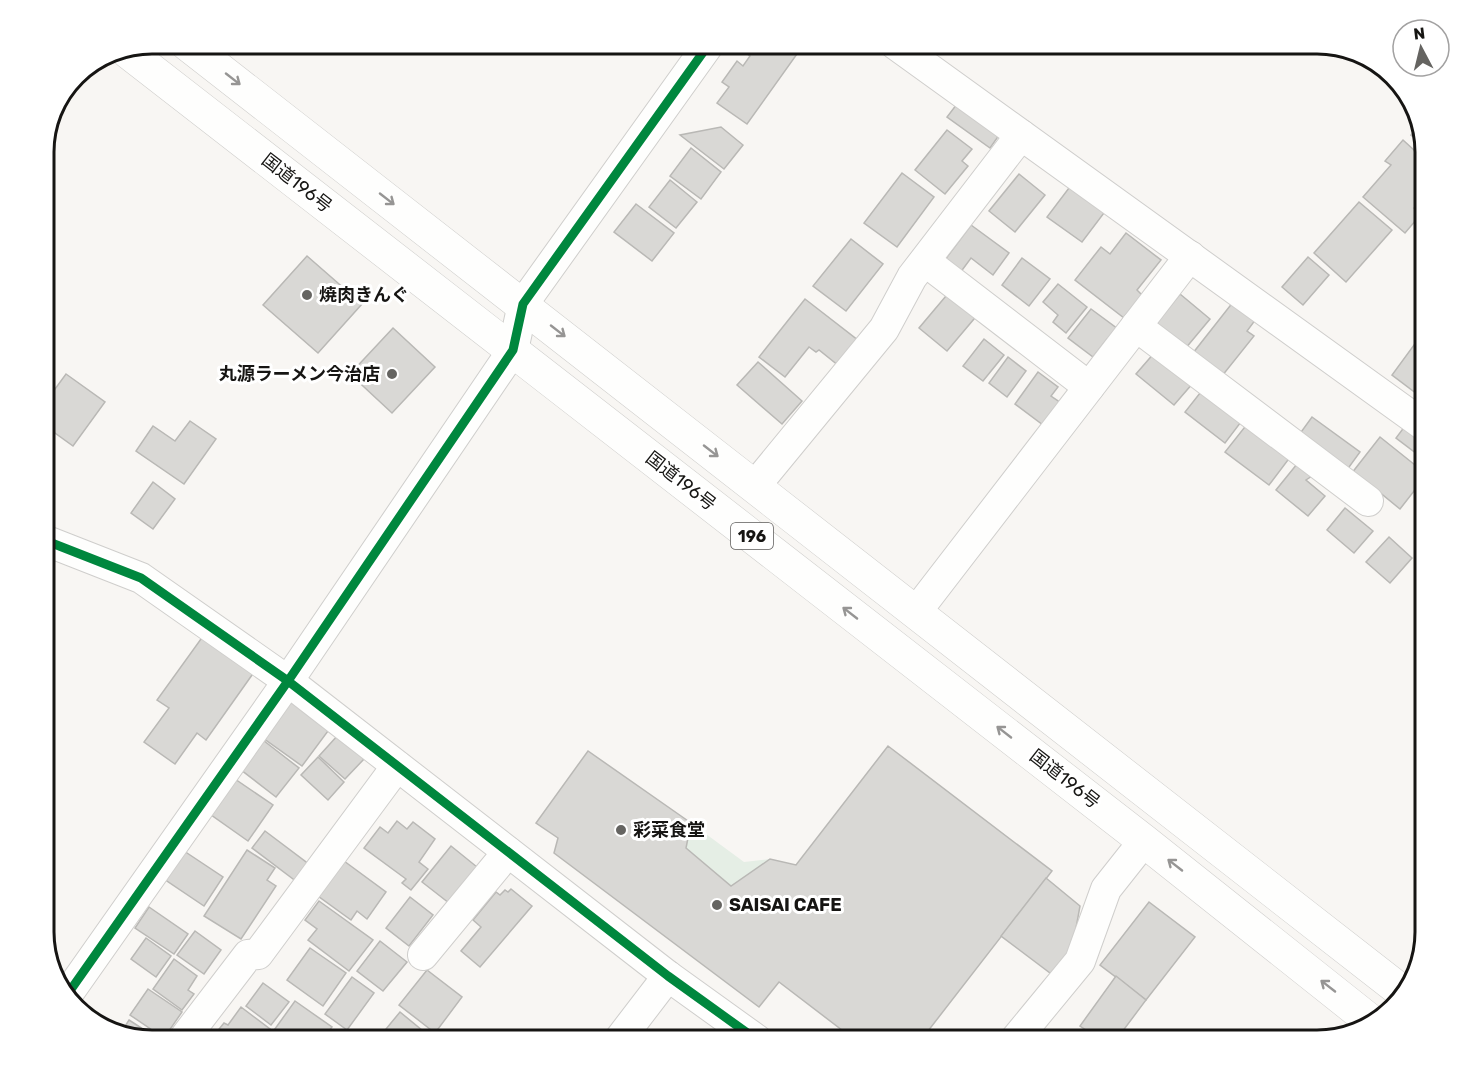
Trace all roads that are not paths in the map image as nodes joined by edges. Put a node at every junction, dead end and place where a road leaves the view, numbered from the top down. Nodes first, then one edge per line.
1 (200, 54) edge
2 (702, 54) edge
3 (909, 54) edge
4 (133, 56) edge
5 (1021, 135) junction
6 (1190, 256) junction
7 (925, 261) junction
8 (523, 304) junction
9 (1136, 326) junction
10 (513, 351) junction
11 (1089, 387) junction
12 (1415, 419) edge
13 (755, 486) junction
14 (1368, 501) dead end
15 (54, 544) edge
16 (916, 612) junction
17 (288, 681) junction
18 (397, 766) junction
19 (1144, 841) junction
20 (508, 852) junction
21 (423, 955) dead end
22 (668, 976) junction
23 (1397, 988) edge
24 (71, 989) edge
25 (1366, 1017) edge
26 (191, 1030) edge
27 (626, 1030) edge
28 (743, 1030) edge
29 (1024, 1030) edge

1 -> 8 highway, 196
2 - 8 street
3 - 5 street
4 - 10 highway, 国道196号 / 196
5 - 6 street
5 - 7 street
6 - 9 street
6 - 12 street
7 - 11 street
7 - 13 street
8 - 10 street
8 -> 13 highway, 196
9 - 11 street
9 - 14 street
10 - 17 street
19 -> 10 highway, 国道196号 / 196
11 - 16 street
13 - 16 highway, 196
15 - 17 street
16 - 23 highway, 196
17 - 18 street
17 - 24 street
18 - 20 street
18 - 26 street
25 -> 19 highway, 国道196号 / 196
19 - 29 street
20 - 21 street
20 - 22 street
22 - 27 street
22 - 28 street

